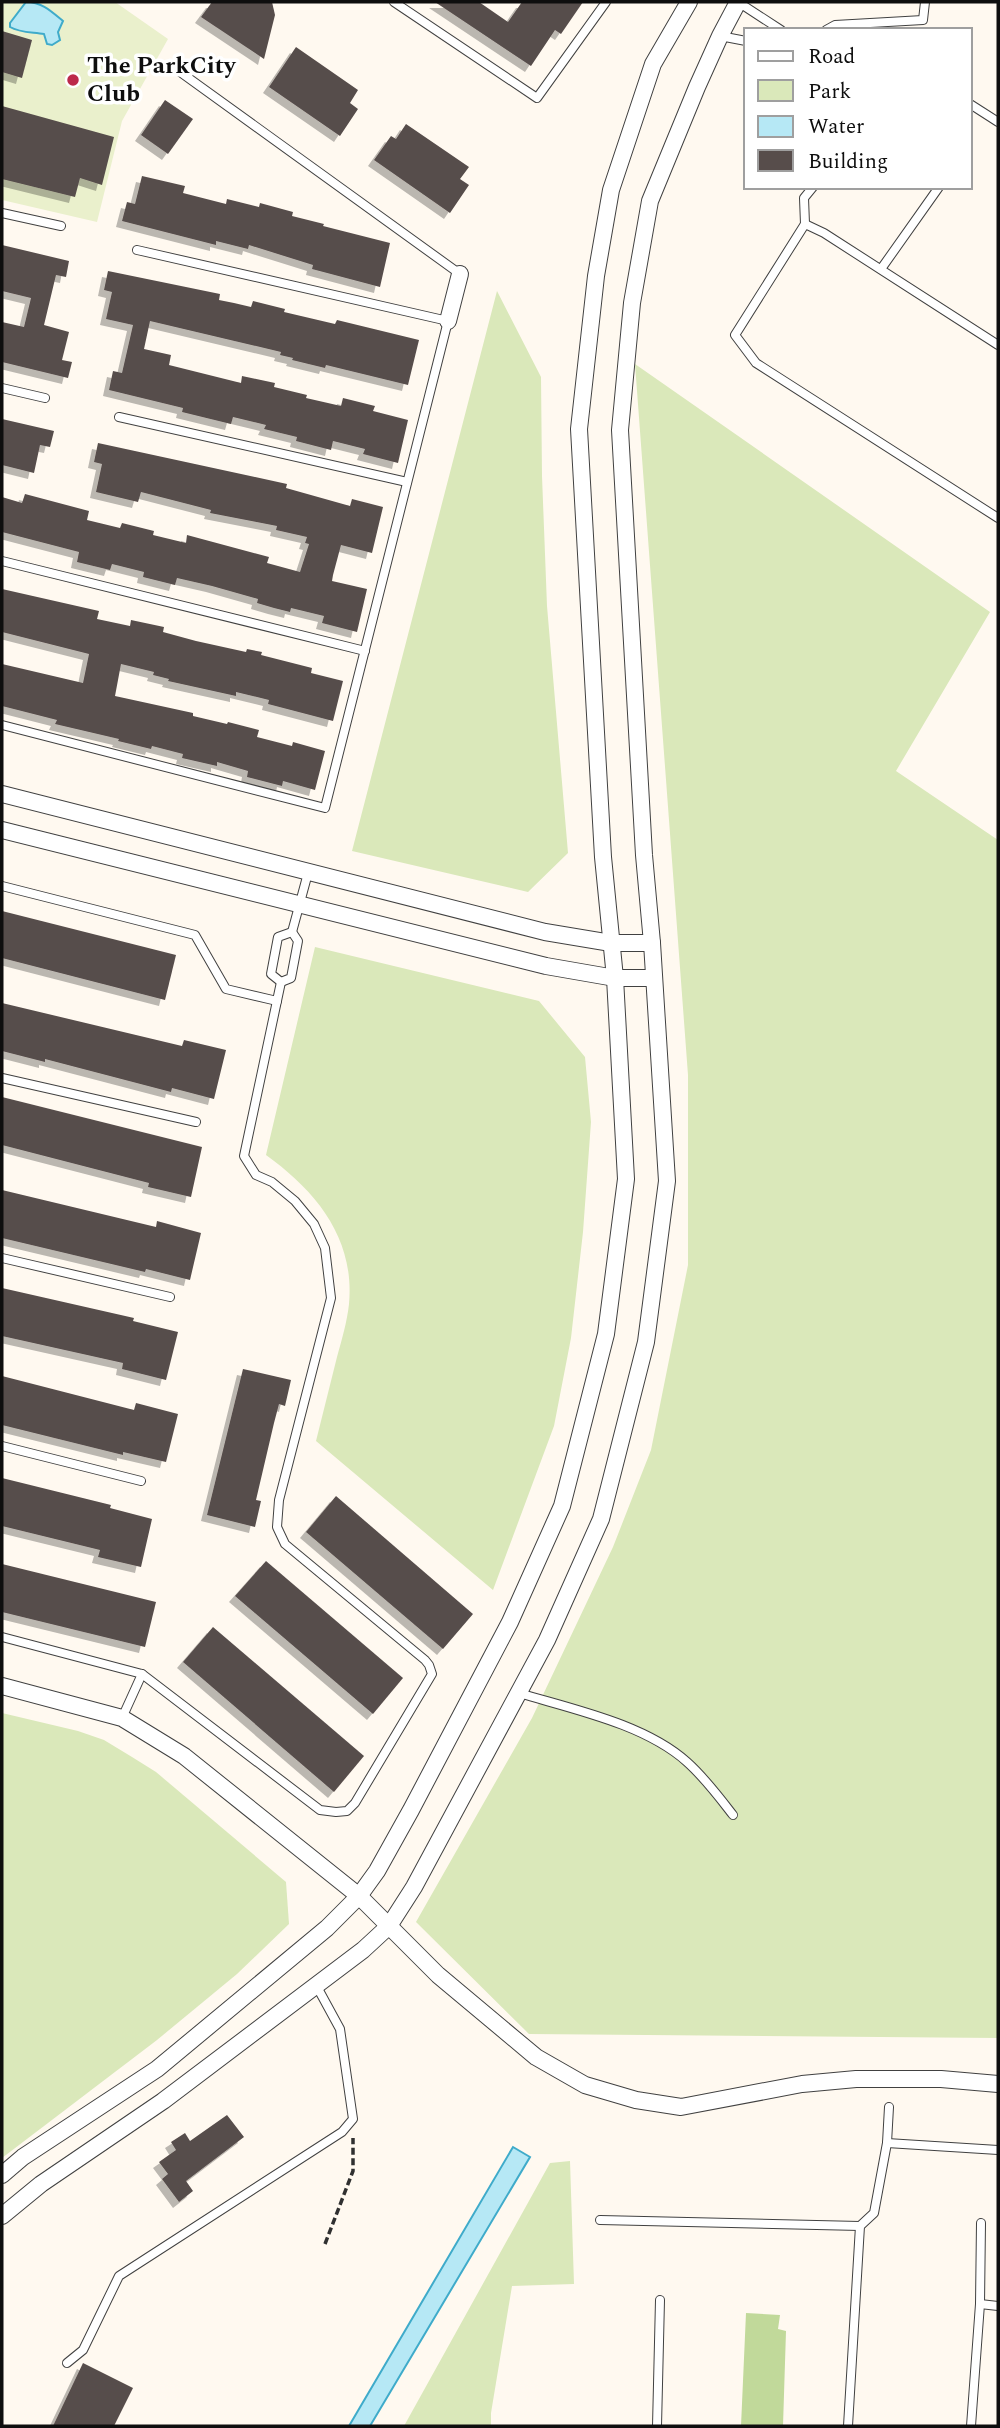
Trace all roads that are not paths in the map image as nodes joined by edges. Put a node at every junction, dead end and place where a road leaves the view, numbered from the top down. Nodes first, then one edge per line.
1 (394, 2) edge
2 (606, 2) edge
3 (689, 2) edge
4 (738, 2) edge
5 (925, 2) edge
6 (778, 28) edge
7 (830, 28) edge
8 (720, 36) junction
9 (744, 41) edge
10 (176, 69) dead end
11 (972, 105) edge
12 (998, 122) edge
13 (811, 189) edge
14 (938, 189) edge
15 (2, 213) edge
16 (805, 223) junction
17 (61, 226) dead end
18 (138, 250) dead end
19 (881, 269) junction
20 (460, 274) joint
21 (448, 321) junction
22 (998, 345) edge
23 (2, 388) edge
24 (45, 398) dead end
25 (118, 417) dead end
26 (407, 482) junction
27 (998, 518) edge
28 (2, 561) edge
29 (365, 651) junction
30 (2, 725) edge
31 (2, 794) edge
32 (2, 830) edge
33 (308, 873) junction
34 (2, 886) edge
35 (299, 906) junction
36 (292, 932) junction
37 (611, 943) junction
38 (652, 943) junction
39 (614, 978) junction
40 (654, 978) junction
41 (281, 982) junction
42 (277, 1001) junction
43 (2, 1078) edge
44 (196, 1122) dead end
45 (2, 1258) edge
46 (170, 1297) dead end
47 (2, 1446) edge
48 (141, 1481) dead end
49 (2, 1637) edge
50 (142, 1674) junction
51 (2, 1686) edge
52 (519, 1693) junction
53 (122, 1718) junction
54 (733, 1815) dead end
55 (359, 1896) junction
56 (389, 1926) junction
57 (316, 1985) junction
58 (998, 2084) edge
59 (889, 2108) dead end
60 (887, 2143) junction
61 (998, 2150) edge
62 (2, 2175) edge
63 (2, 2216) edge
64 (600, 2220) dead end
65 (981, 2222) dead end
66 (860, 2226) junction
67 (660, 2300) dead end
68 (980, 2304) junction
69 (998, 2306) edge
70 (67, 2363) dead end
71 (657, 2426) edge
72 (848, 2426) edge
73 (971, 2426) edge

1 - 2 lane
3 - 37 street
4 - 6 lane
4 - 8 street
5 - 7 lane
8 - 9 lane
8 - 38 street
10 - 20 lane
11 - 12 lane
13 - 16 lane
14 - 19 lane
15 - 17 lane
16 - 19 lane
16 - 27 lane
18 - 21 lane
19 - 22 lane
20 - 21 street
21 - 26 lane
23 - 24 lane
25 - 26 lane
26 - 29 lane
28 - 29 lane
29 - 30 lane
31 - 33 street
32 - 35 street
33 - 35 lane
33 - 37 street
34 - 42 lane
35 - 36 lane
35 - 39 street
36 - 41 lane
36 - 41 lane
37 - 38 street
37 - 39 street
38 - 40 street
39 - 40 street
39 - 55 street
40 - 52 street
41 - 42 lane
42 - 50 lane
43 - 44 lane
45 - 46 lane
47 - 48 lane
49 - 50 lane
50 - 53 lane
51 - 53 street
52 - 54 lane
52 - 56 street
53 - 55 street
55 - 56 street
55 - 62 street
56 - 57 street
56 - 58 street
57 - 63 street
57 - 70 lane
59 - 60 lane
60 - 61 lane
60 - 66 lane
64 - 66 lane
65 - 68 lane
66 - 72 lane
67 - 71 lane
68 - 69 lane
68 - 73 lane

